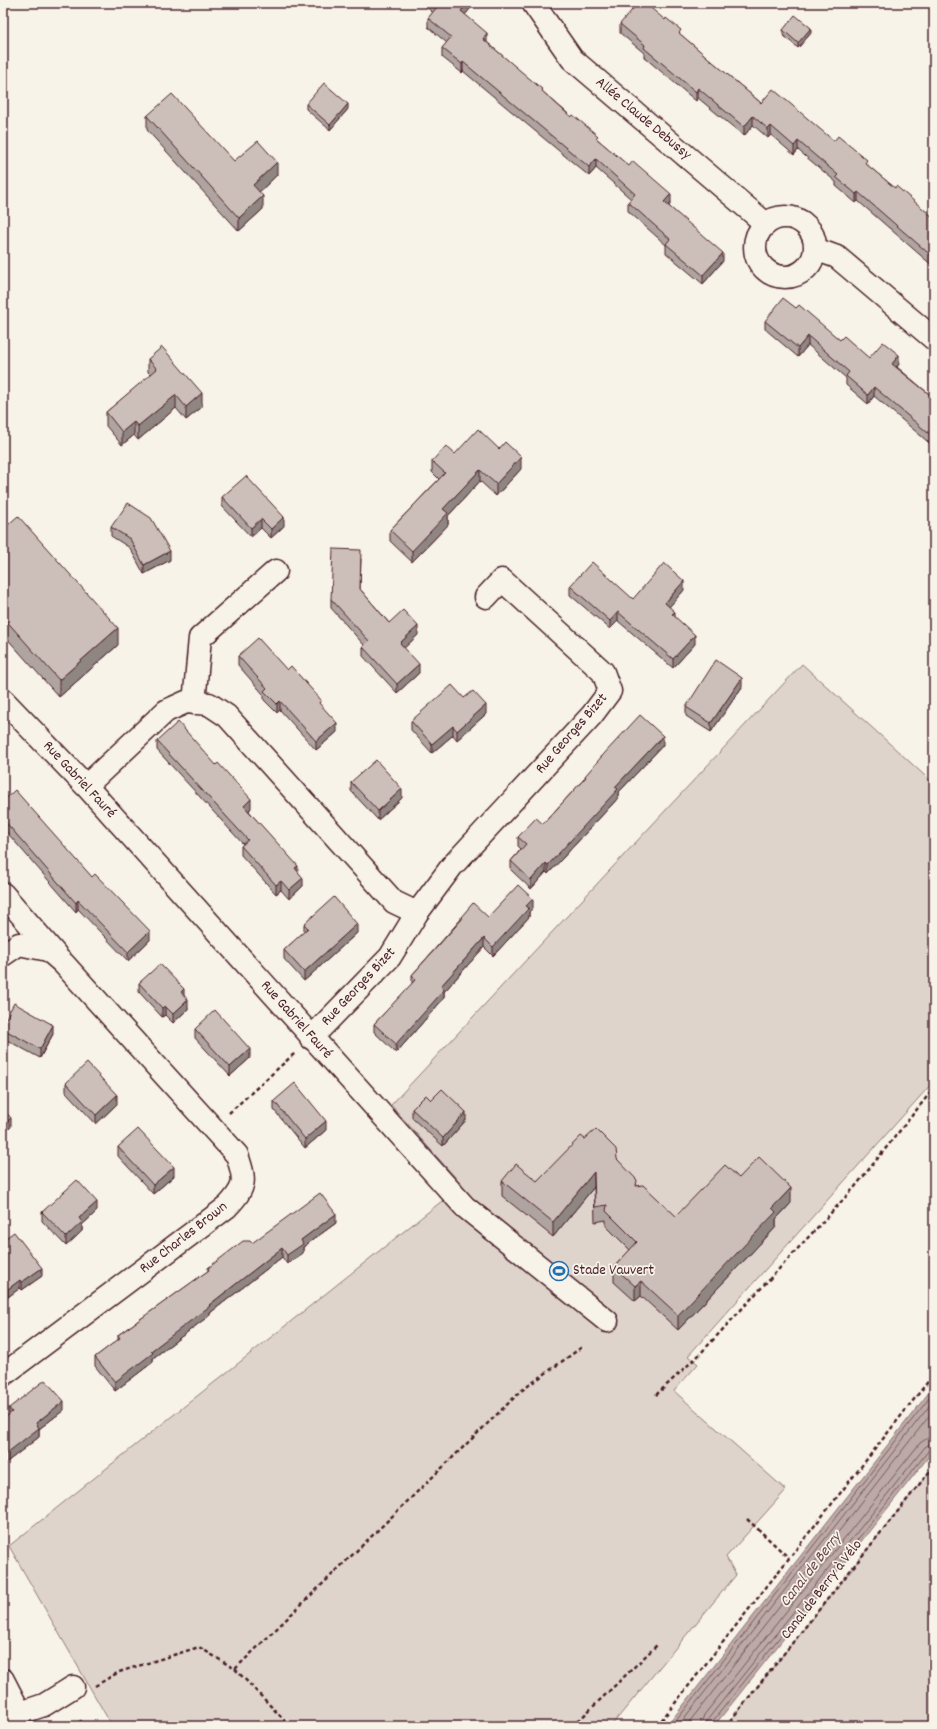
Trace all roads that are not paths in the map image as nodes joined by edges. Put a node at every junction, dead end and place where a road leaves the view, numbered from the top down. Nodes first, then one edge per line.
1 (533, 3) edge
2 (766, 224) junction
3 (815, 249) junction
4 (934, 339) edge
5 (276, 571) dead end
6 (486, 597) dead end
7 (3, 700) edge
8 (194, 703) junction
9 (86, 786) junction
10 (3, 894) edge
11 (417, 913) junction
12 (3, 955) edge
13 (63, 963) junction
14 (311, 1038) junction
15 (607, 1321) dead end
16 (3, 1375) edge
17 (3, 1680) edge
18 (73, 1687) road end
19 (15, 1720) edge

1 - 2 street, Allée Claude Debussy
2 - 3 street
2 - 3 street
3 - 4 street
5 - 8 street
6 - 11 street, Rue Georges Bizet
7 - 9 street, Rue Gabriel Fauré
8 - 9 street
8 - 11 street
9 - 14 street, Rue Gabriel Fauré
10 - 13 street, Rue Charles Brown
11 - 14 street, Rue Georges Bizet
12 - 13 street, Rue Charles Brown
13 - 16 street, Rue Charles Brown
14 - 15 street, Rue Gabriel Fauré
17 - 19 street
18 - 19 street

